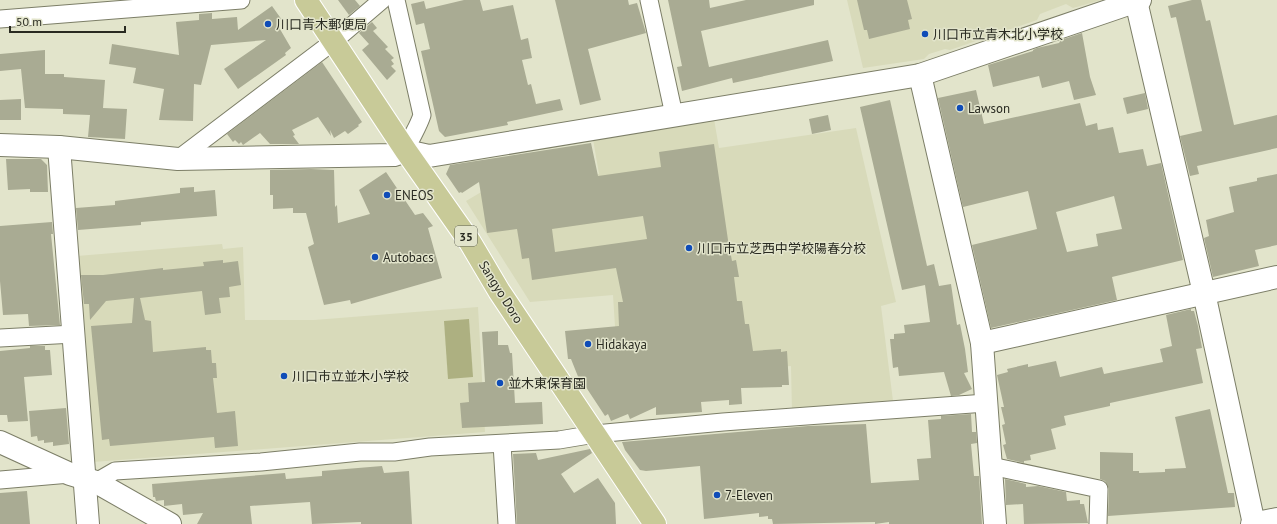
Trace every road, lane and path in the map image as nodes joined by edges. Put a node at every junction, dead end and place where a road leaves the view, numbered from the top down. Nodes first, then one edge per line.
1 (241, 0) edge
2 (306, 0) edge
3 (382, 0) edge
4 (396, 0) edge
5 (649, 0) edge
6 (1138, 0) edge
7 (0, 19) edge
8 (334, 41) junction
9 (920, 75) junction
10 (674, 115) junction
11 (0, 145) edge
12 (59, 147) junction
13 (406, 151) junction
14 (178, 159) junction
15 (1277, 277) edge
16 (1204, 293) junction
17 (74, 334) junction
18 (0, 338) edge
19 (982, 342) junction
20 (986, 403) junction
21 (595, 434) junction
22 (0, 442) edge
23 (502, 444) junction
24 (991, 466) junction
25 (84, 478) junction
26 (0, 480) edge
27 (1277, 519) edge
28 (88, 524) edge
29 (170, 524) edge
30 (507, 524) edge
31 (655, 524) edge
32 (995, 524) edge
33 (1098, 524) edge
34 (1253, 524) edge

1 - 7 street
2 - 8 main road, Sangyo Doro / 35
3 - 8 street
4 - 13 street
5 - 10 street
6 - 9 street
6 - 16 street
8 - 13 main road, Sangyo Doro / 35
8 - 14 street
9 - 10 street
9 - 19 street
10 - 13 street
11 - 12 street
12 - 14 street
12 - 17 street
13 - 14 street
13 - 21 main road, Sangyo Doro / 35
15 - 16 street
16 - 19 street
16 - 34 street
17 - 18 street
17 - 25 street
19 - 20 street
20 - 21 street
20 - 24 street
21 - 23 street
21 - 31 main road, Sangyo Doro / 35
22 - 25 street
23 - 25 street
23 - 30 street
24 - 32 street
24 - 33 street
25 - 26 street
25 - 28 street
25 - 29 street
27 - 34 street

